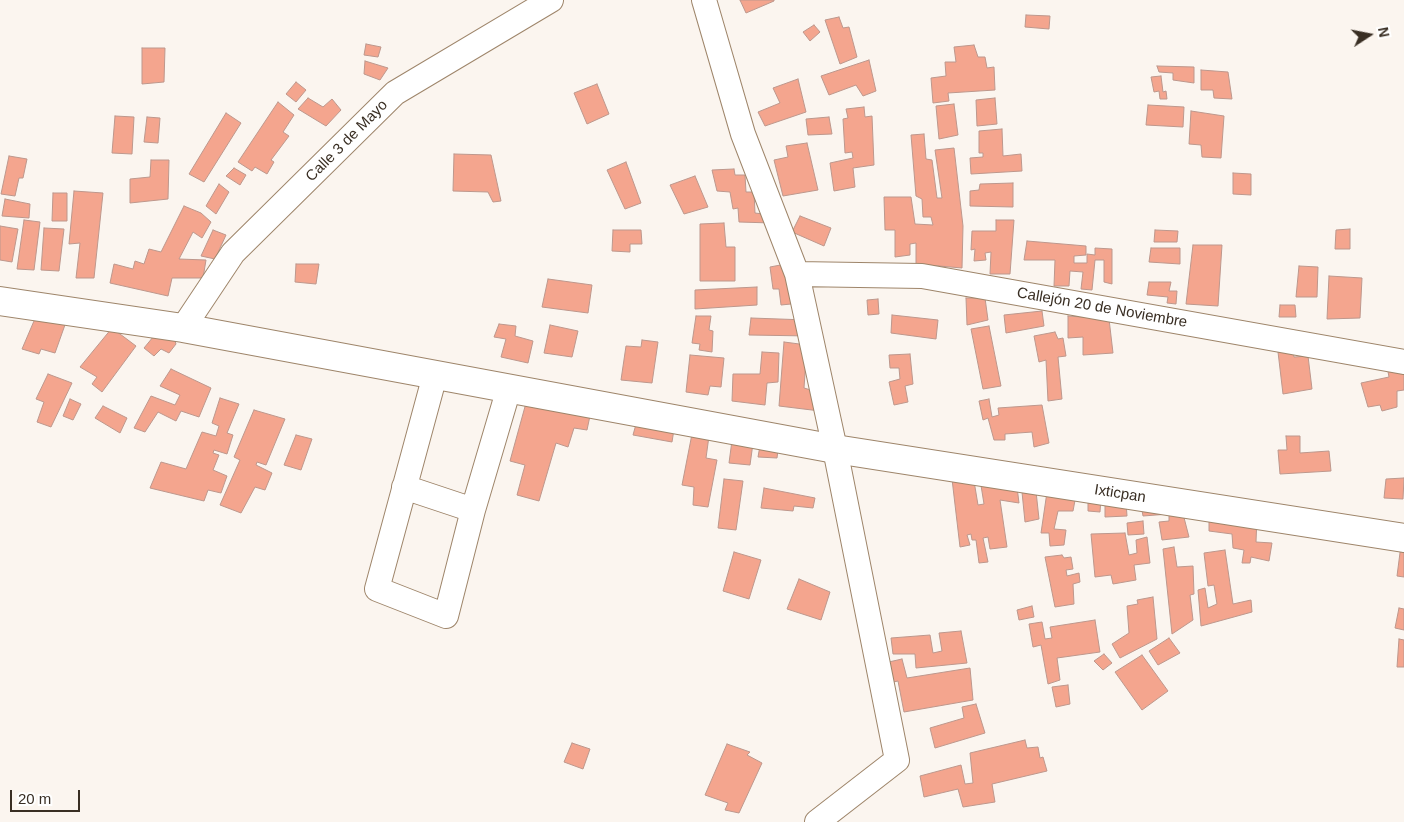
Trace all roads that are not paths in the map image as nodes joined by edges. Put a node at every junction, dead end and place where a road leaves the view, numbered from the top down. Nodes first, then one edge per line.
1 (551, 0) edge
2 (704, 0) edge
3 (798, 274) junction
4 (0, 301) edge
5 (183, 328) junction
6 (1404, 362) edge
7 (434, 375) junction
8 (509, 388) junction
9 (835, 449) junction
10 (404, 487) junction
11 (473, 510) junction
12 (1404, 538) edge
13 (817, 822) edge

1 - 5 street, Calle 3 de Mayo
2 - 3 street
3 - 6 street, Callejón 20 de Noviembre
3 - 9 street
4 - 5 main road, Ixticpan
5 - 7 main road, Ixticpan
7 - 8 main road, Ixticpan
7 - 10 street
8 - 9 main road, Ixticpan
8 - 11 street
9 - 12 main road, Ixticpan
9 - 13 street
10 - 11 street
10 - 11 street

